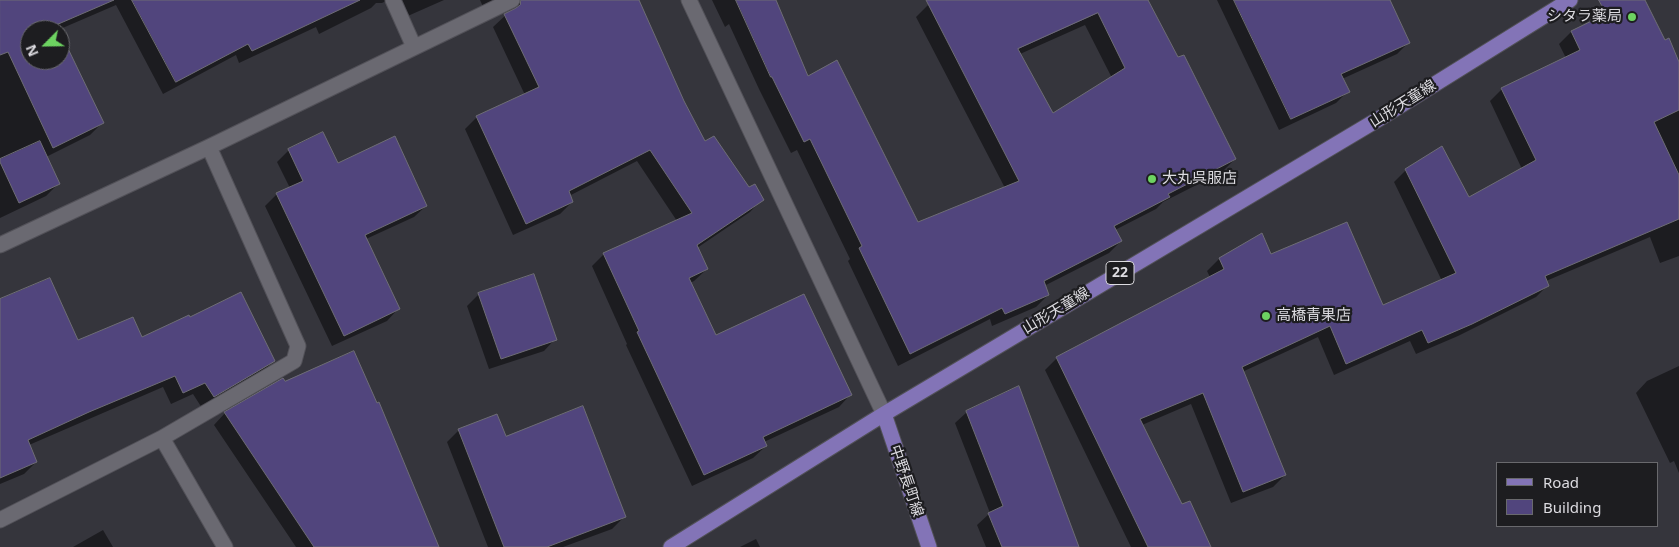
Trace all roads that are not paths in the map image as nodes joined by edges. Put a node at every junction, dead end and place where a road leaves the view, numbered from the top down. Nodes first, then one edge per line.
1 (393, 0) edge
2 (512, 0) edge
3 (689, 0) edge
4 (1570, 0) edge
5 (414, 47) junction
6 (209, 147) junction
7 (0, 245) edge
8 (884, 414) junction
9 (162, 438) junction
10 (0, 520) edge
11 (225, 547) edge
12 (671, 547) edge
13 (929, 547) edge

1 - 5 lane
2 - 5 lane
3 - 8 lane
4 - 8 main road, 山形天童線 / 22
5 - 6 lane
6 - 7 lane
6 - 9 lane
8 - 12 main road, 山形天童線 / 22
8 - 13 main road, 中野長町線
9 - 10 lane
9 - 11 lane

